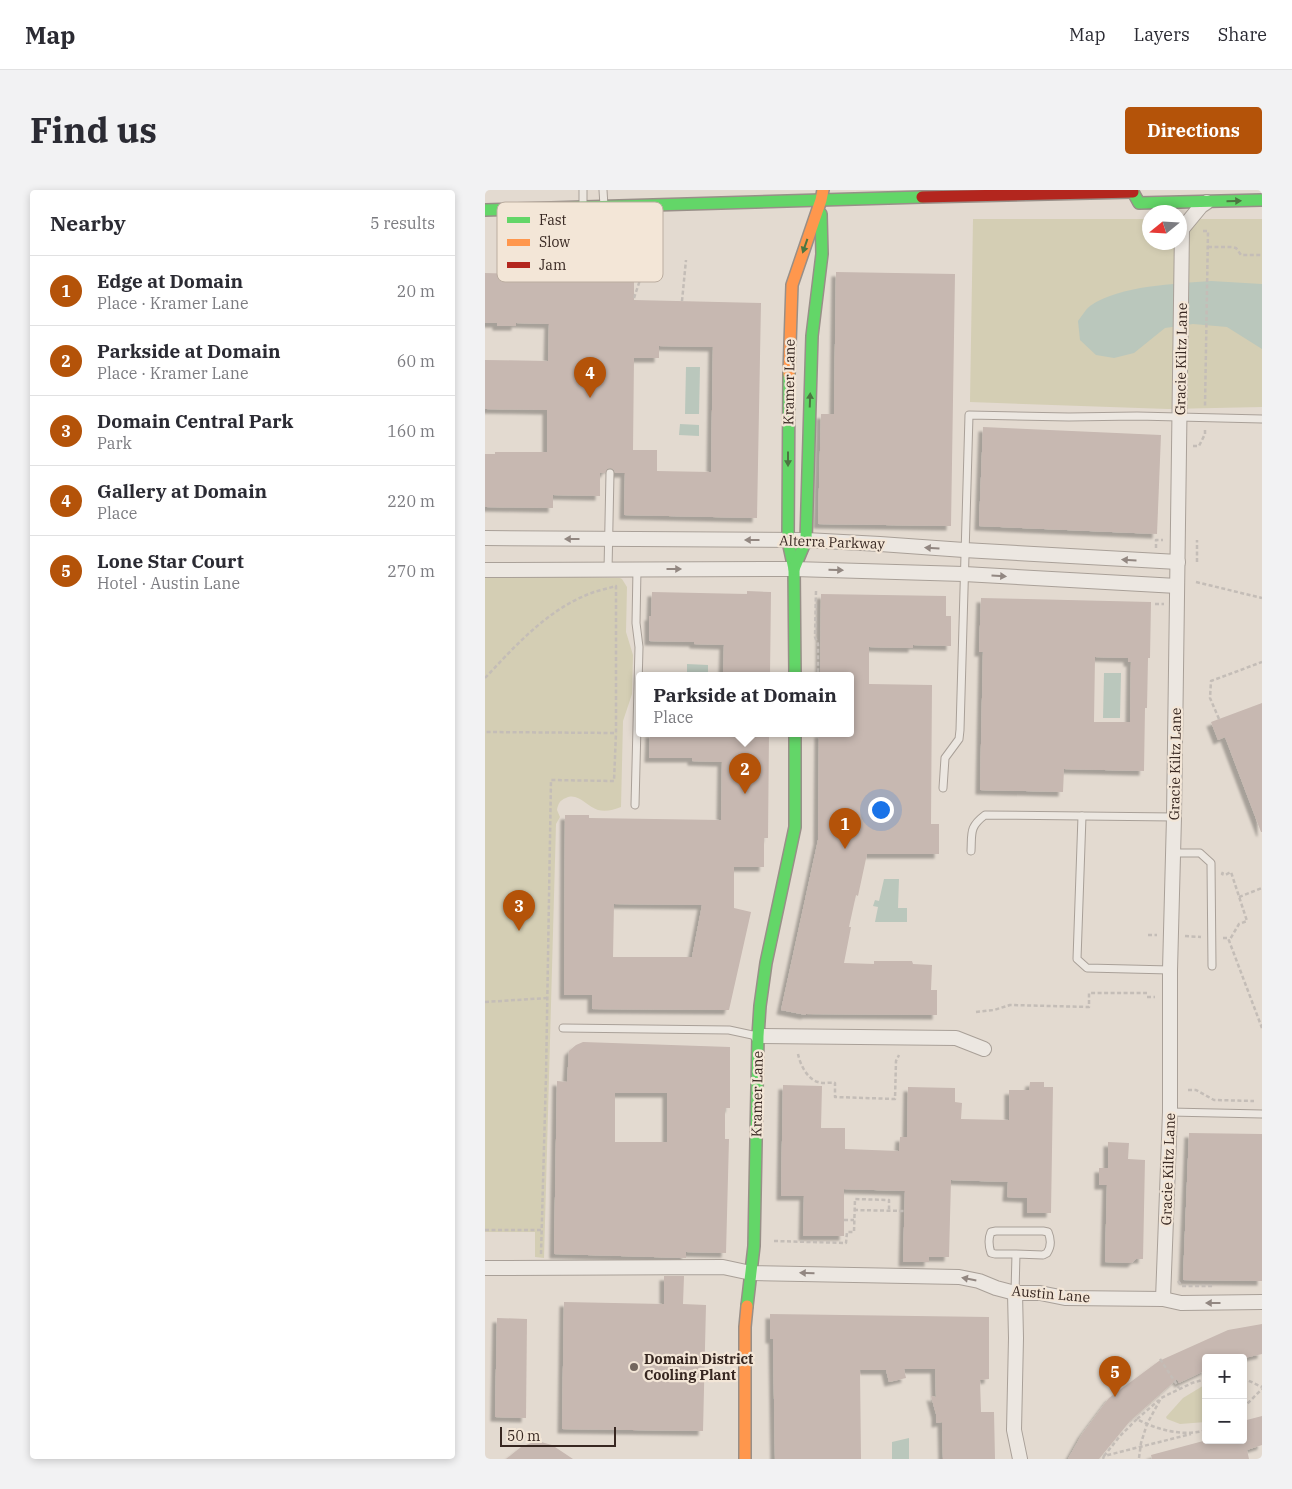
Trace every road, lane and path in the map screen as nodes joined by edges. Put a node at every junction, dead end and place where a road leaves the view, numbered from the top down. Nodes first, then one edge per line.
1 (896, 190) edge
2 (1134, 191) edge
3 (939, 194) edge
4 (822, 195) edge
5 (907, 198) junction
6 (1262, 200) edge
7 (1207, 202) junction
8 (663, 203) edge
9 (1147, 205) edge
10 (1187, 205) edge
11 (1187, 221) edge
12 (1203, 231) dead end
13 (1208, 247) junction
14 (1182, 250) edge
15 (1262, 255) edge
16 (686, 260) dead end
17 (639, 282) edge
18 (634, 298) dead end
19 (682, 301) dead end
20 (1205, 408) dead end
21 (1180, 417) junction
22 (1262, 419) edge
23 (1205, 428) dead end
24 (1189, 445) dead end
25 (611, 473) dead end
26 (485, 538) edge
27 (609, 539) junction
28 (788, 540) junction
29 (806, 540) junction
30 (1169, 540) dead end
31 (1197, 540) dead end
32 (965, 550) junction
33 (1156, 552) dead end
34 (1178, 562) junction
35 (1197, 562) dead end
36 (637, 569) junction
37 (794, 569) junction
38 (485, 570) edge
39 (608, 570) junction
40 (964, 574) junction
41 (1196, 582) dead end
42 (1177, 586) junction
43 (816, 591) dead end
44 (1262, 598) edge
45 (1262, 662) edge
46 (638, 672) edge
47 (795, 672) edge
48 (818, 672) edge
49 (485, 678) edge
50 (1219, 719) dead end
51 (485, 732) edge
52 (616, 733) junction
53 (637, 737) edge
54 (795, 737) edge
55 (943, 788) dead end
56 (635, 805) dead end
57 (1082, 816) junction
58 (1174, 817) junction
59 (971, 851) dead end
60 (1173, 853) junction
61 (1223, 868) dead end
62 (1262, 888) edge
63 (1239, 897) junction
64 (1182, 936) dead end
65 (1201, 937) dead end
66 (1219, 938) dead end
67 (1229, 940) junction
68 (1212, 966) dead end
69 (1170, 970) junction
70 (1160, 997) dead end
71 (547, 998) junction
72 (485, 1002) edge
73 (976, 1012) dead end
74 (563, 1028) dead end
75 (1262, 1028) edge
76 (758, 1036) junction
77 (984, 1049) dead end
78 (798, 1054) dead end
79 (899, 1055) dead end
80 (1187, 1090) dead end
81 (1254, 1100) dead end
82 (1170, 1112) junction
83 (1262, 1114) edge
84 (854, 1210) junction
85 (889, 1210) junction
86 (904, 1211) dead end
87 (844, 1220) dead end
88 (854, 1220) junction
89 (485, 1230) edge
90 (542, 1230) junction
91 (773, 1242) dead end
92 (1016, 1254) junction
93 (541, 1256) dead end
94 (485, 1268) edge
95 (751, 1273) junction
96 (1015, 1293) junction
97 (1163, 1299) junction
98 (1262, 1302) edge
99 (1160, 1359) dead end
100 (1202, 1380) edge
101 (1247, 1380) edge
102 (1179, 1388) junction
103 (1262, 1388) edge
104 (1161, 1398) junction
105 (1247, 1404) edge
106 (1137, 1419) junction
107 (1147, 1424) junction
108 (1200, 1432) joint
109 (1140, 1447) junction
110 (1104, 1458) edge
111 (1139, 1458) dead end
112 (745, 1459) edge
113 (1020, 1459) edge

1 - 5 street
2 - 3 street
2 - 9 street
3 - 5 street
4 - 5 street
4 - 8 street
4 -> 28 street, Kramer Lane
29 -> 4 street, Kramer Lane
7 -> 6 street
7 - 10 street
7 - 11 street, Gracie Kiltz Lane
12 - 13 path
13 - 15 path
13 - 20 path
14 - 21 street, Gracie Kiltz Lane
16 - 19 path
17 - 18 path
21 - 22 lane
21 - 32 lane
21 - 34 street, Gracie Kiltz Lane
23 - 24 path
25 - 27 lane
27 -> 26 street, Alterra Parkway
28 -> 27 street, Alterra Parkway
27 - 39 lane
28 - 29 street, Alterra Parkway
28 - 37 street, Kramer Lane
32 -> 29 street, Alterra Parkway
29 - 37 street, Kramer Lane
30 - 33 path
31 - 35 path
34 -> 32 street, Alterra Parkway
32 - 40 lane
34 - 42 street, Gracie Kiltz Lane
36 -> 37 street, Alterra Parkway
36 - 39 street, Alterra Parkway
36 - 46 lane
37 -> 40 street, Alterra Parkway
37 - 47 street, Kramer Lane
38 - 39 street, Alterra Parkway
40 -> 42 street, Alterra Parkway
40 - 55 lane
41 - 44 path
42 - 58 street, Gracie Kiltz Lane
43 - 48 path
45 - 50 path
49 - 52 path
51 - 52 path
52 - 71 path
53 - 56 lane
54 - 76 street, Kramer Lane
57 - 58 lane
57 - 59 lane
57 - 69 lane
58 - 60 street, Gracie Kiltz Lane
60 - 68 lane
60 - 69 street, Gracie Kiltz Lane
61 - 63 path
62 - 63 path
63 - 67 path
64 - 65 path
66 - 67 path
67 - 75 path
69 - 82 street, Gracie Kiltz Lane
70 - 73 path
71 - 72 path
71 - 90 path
74 - 76 lane
76 - 77 street
76 - 95 street, Kramer Lane
78 - 79 path
80 - 81 path
82 - 83 lane
82 - 97 street, Gracie Kiltz Lane
84 - 85 path
84 - 85 path
84 - 88 path
85 - 86 path
87 - 88 path
88 - 91 path
89 - 90 path
90 - 93 path
92 - 92 lane
92 - 96 lane
94 - 95 street, Austin Lane
96 -> 95 street, Austin Lane
95 - 112 street, Kramer Lane
96 - 97 street, Austin Lane
96 - 113 street
98 -> 97 street, Austin Lane
99 - 102 path
100 - 102 path
101 - 103 path
102 - 104 path
103 - 105 path
104 - 106 path
104 - 107 path
106 - 107 path
106 - 110 path
107 - 108 path
107 - 109 path
108 - 109 path
109 - 110 path
109 - 111 path

